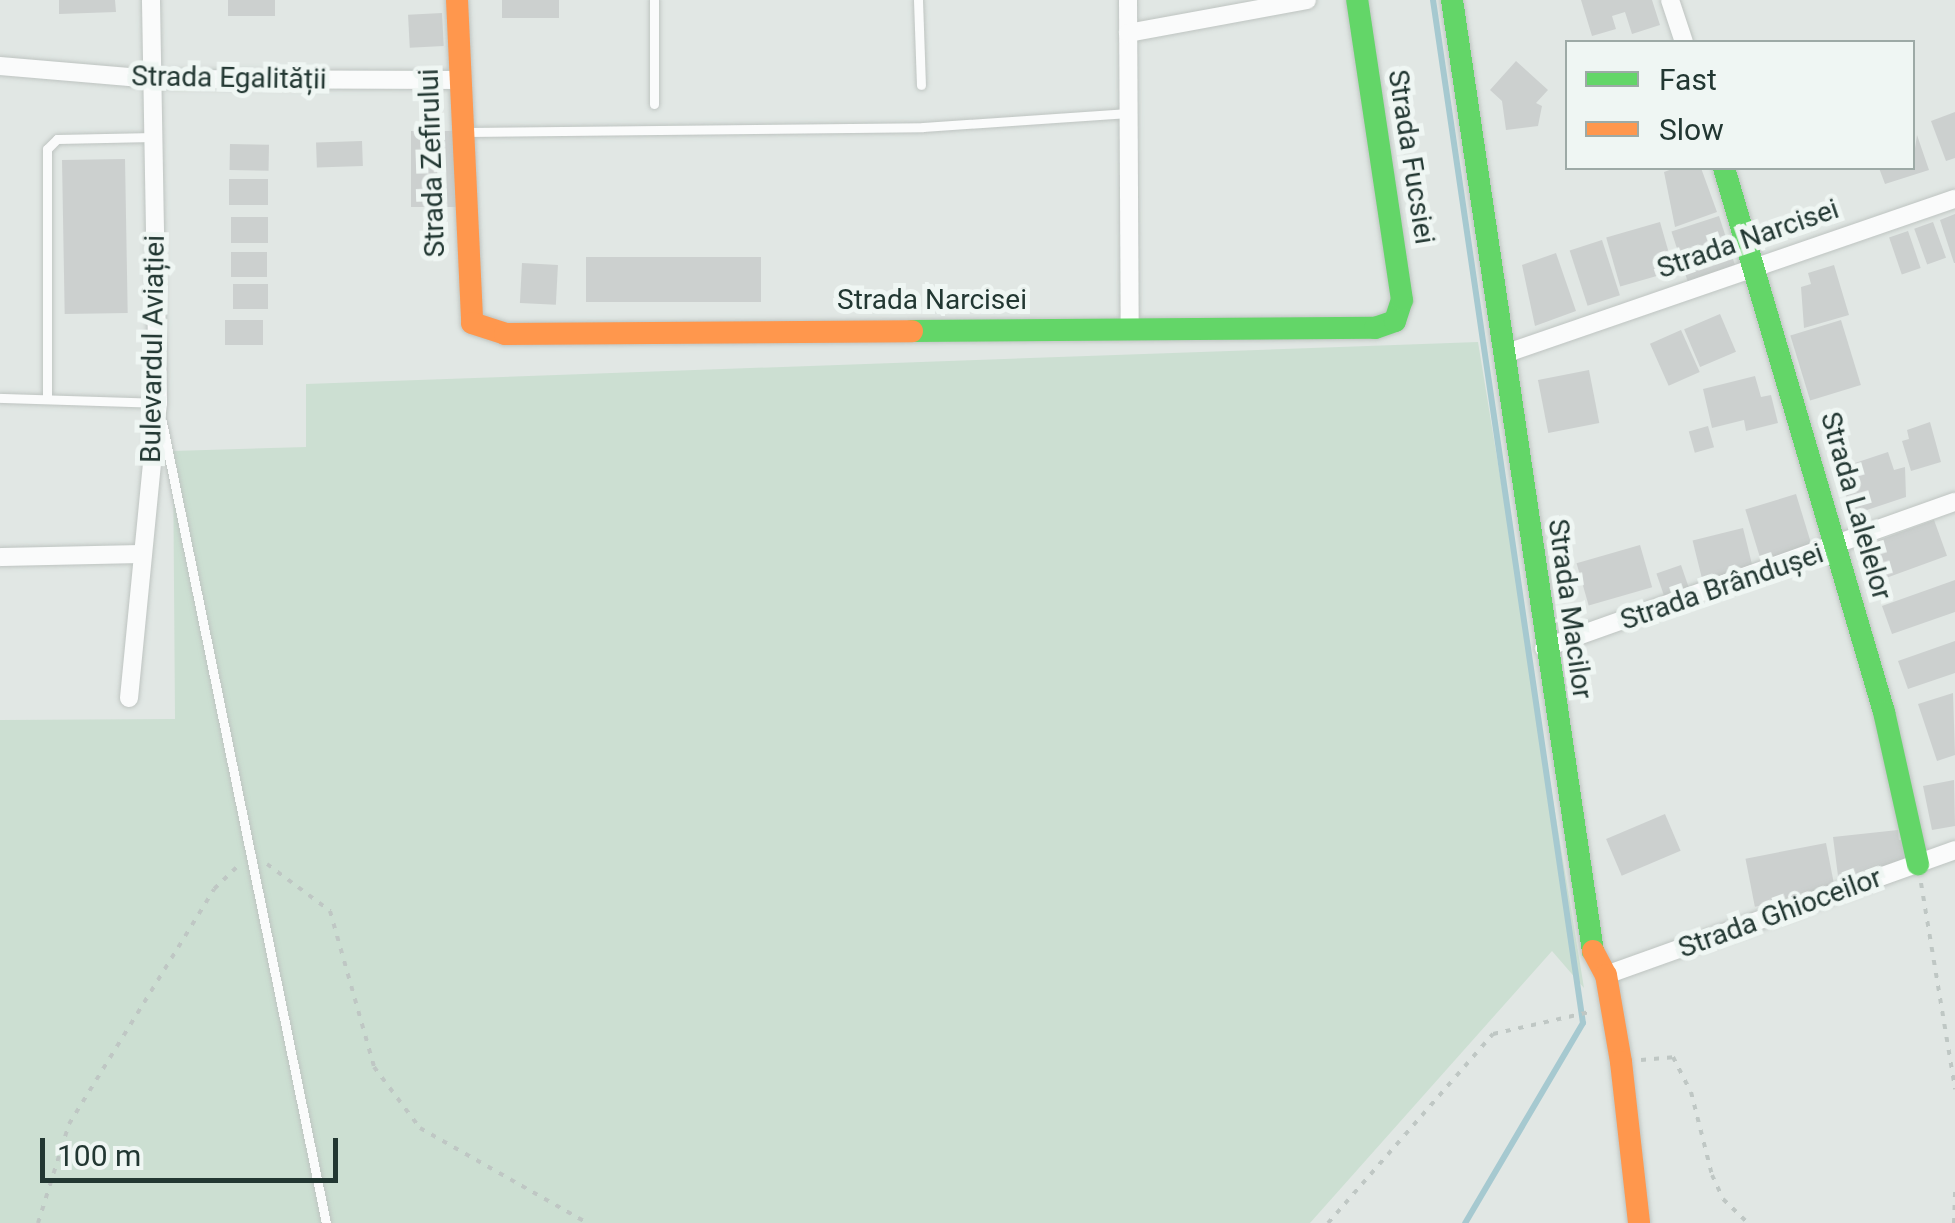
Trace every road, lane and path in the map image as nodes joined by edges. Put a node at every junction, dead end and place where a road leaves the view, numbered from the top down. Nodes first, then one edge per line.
1 (151, 0) edge
2 (457, 0) edge
3 (654, 0) edge
4 (918, 0) edge
5 (1128, 0) edge
6 (1307, 0) edge
7 (1357, 0) edge
8 (1452, 0) edge
9 (1670, 0) edge
10 (1128, 33) junction
11 (1683, 40) edge
12 (0, 66) edge
13 (152, 78) junction
14 (459, 80) junction
15 (922, 85) dead end
16 (654, 104) dead end
17 (1128, 112) junction
18 (461, 132) junction
19 (154, 138) junction
20 (1725, 170) edge
21 (1955, 199) edge
22 (1758, 269) junction
23 (1395, 321) joint
24 (472, 323) joint
25 (1130, 329) junction
26 (1504, 354) junction
27 (0, 398) edge
28 (47, 399) junction
29 (158, 403) junction
30 (1955, 502) edge
31 (1836, 549) junction
32 (144, 554) junction
33 (0, 557) edge
34 (1544, 648) junction
35 (129, 698) dead end
36 (1955, 850) edge
37 (250, 855) junction
38 (1918, 864) junction
39 (1606, 975) junction
40 (1591, 1012) dead end
41 (1621, 1062) junction
42 (1955, 1090) edge
43 (1955, 1187) edge
44 (38, 1223) edge
45 (326, 1223) edge
46 (587, 1223) edge
47 (1328, 1223) edge
48 (1639, 1223) edge
49 (1748, 1223) edge
50 (1954, 1223) edge

1 - 13 street, Bulevardul Aviației
2 - 14 street, Strada Zefirului
3 - 16 lane
4 - 15 lane
5 - 10 street
6 - 10 street
7 - 23 street, Strada Fucsiei
8 - 26 street, Strada Macilor
9 - 11 street
10 - 17 street
12 - 13 street, Strada Egalității
13 - 14 street, Strada Egalității
13 - 19 street, Bulevardul Aviației
14 - 18 street, Strada Zefirului
17 - 18 lane
17 - 25 street
18 - 24 street, Strada Zefirului
19 - 28 lane
19 - 29 street, Bulevardul Aviației
20 - 22 street, Strada Lalelelor
21 - 22 street, Strada Narcisei
22 - 26 street, Strada Narcisei
22 - 31 street, Strada Lalelelor
23 - 25 street, Strada Narcisei
24 - 25 street, Strada Narcisei
26 - 34 street, Strada Macilor
27 - 28 lane
28 - 29 lane
29 - 32 street, Bulevardul Aviației
29 - 37 lane
30 - 31 street, Strada Brândușei
31 - 34 street, Strada Brândușei
31 - 38 street, Strada Lalelelor
32 - 33 street
32 - 35 street, Bulevardul Aviației
34 - 39 street, Strada Macilor
36 - 38 street, Strada Ghioceilor
37 - 44 path
37 - 45 lane
37 - 46 path
38 - 39 street, Strada Ghioceilor
38 - 42 path
39 - 41 street, Strada Macilor
40 - 47 path
41 - 48 street, Strada Macilor
41 - 49 path
43 - 50 path

